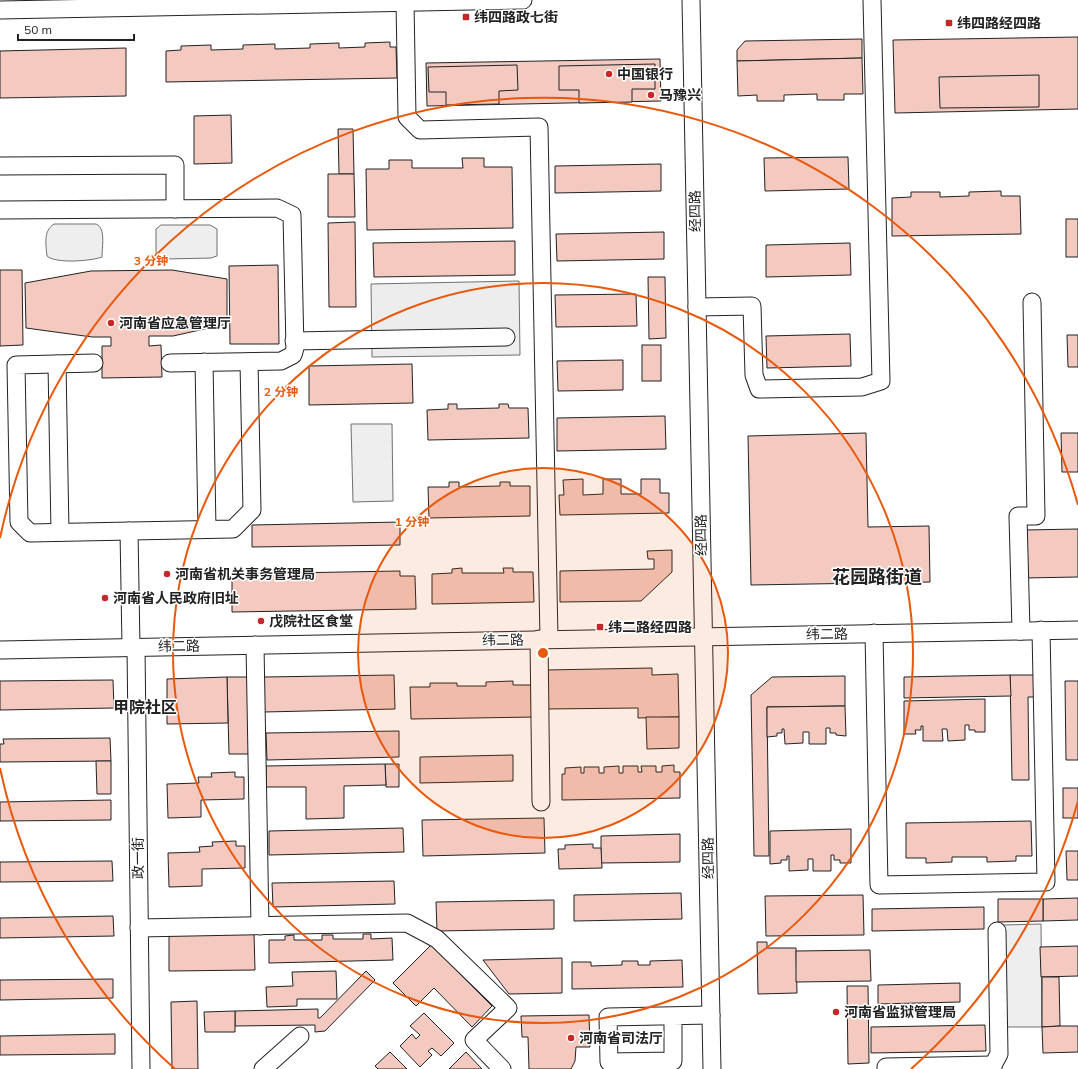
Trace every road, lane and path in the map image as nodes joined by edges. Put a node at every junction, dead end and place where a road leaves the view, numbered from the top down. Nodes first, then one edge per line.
1 (523, 0) edge
2 (691, 0) edge
3 (872, 0) edge
4 (406, 2) junction
5 (140, 4) edge
6 (11, 6) edge
7 (0, 166) edge
8 (175, 209) junction
9 (0, 210) edge
10 (1032, 302) dead end
11 (697, 307) junction
12 (506, 336) dead end
13 (294, 341) junction
14 (204, 362) junction
15 (249, 362) junction
16 (170, 363) dead end
17 (57, 364) junction
18 (94, 364) dead end
19 (207, 529) junction
20 (129, 531) junction
21 (60, 532) junction
22 (1020, 630) junction
23 (1041, 630) junction
24 (1078, 630) edge
25 (874, 633) junction
26 (703, 636) junction
27 (544, 639) junction
28 (255, 645) junction
29 (134, 647) junction
30 (0, 650) edge
31 (541, 802) dead end
32 (260, 926) junction
33 (139, 928) junction
34 (997, 931) dead end
35 (711, 1015) junction
36 (672, 1016) junction
37 (300, 1036) dead end
38 (886, 1067) dead end
39 (993, 1067) edge
40 (500, 1068) edge
41 (141, 1069) edge
42 (263, 1069) edge
43 (712, 1069) edge

1 - 4 street
2 - 11 street, 经四路
3 - 11 street
4 - 5 street
4 - 27 street
5 - 6 street
7 - 8 street
8 - 9 street
8 - 13 street
10 - 22 street
11 - 26 street, 经四路
12 - 13 street
13 - 15 street
14 - 15 street
14 - 16 street
14 - 19 street
15 - 19 street
17 - 18 street
17 - 21 street
17 - 21 street
19 - 20 street
20 - 21 street
20 - 29 street, 政一街
22 - 23 street, 纬二路
22 - 25 street, 纬二路
23 - 24 street, 纬二路
23 - 25 street
25 - 26 street, 纬二路
26 - 27 street, 纬二路
26 - 35 street, 经四路
27 - 28 street, 纬二路
27 - 31 street
28 - 29 street, 纬二路
28 - 32 street
29 - 30 street, 纬二路
29 - 33 street, 政一街
32 - 33 street
32 - 40 street
33 - 41 street, 政一街
34 - 39 street
35 - 36 street
35 - 43 street, 经四路
36 - 36 street
37 - 42 street
38 - 39 street

